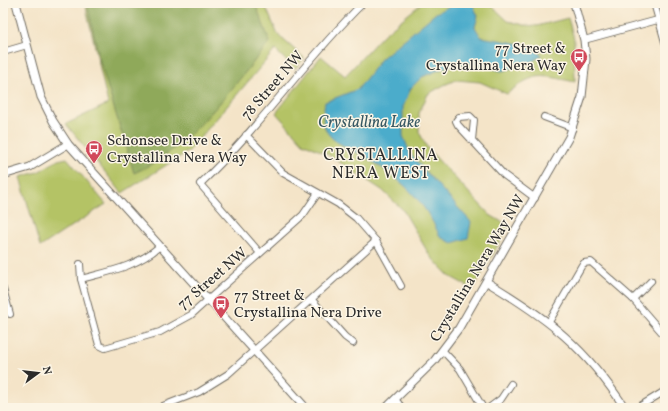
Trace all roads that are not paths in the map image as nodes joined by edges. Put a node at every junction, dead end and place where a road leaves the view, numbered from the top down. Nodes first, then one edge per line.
1 (16, 3) edge
2 (363, 3) edge
3 (574, 3) edge
4 (654, 3) edge
5 (662, 19) edge
6 (584, 40) junction
7 (665, 42) edge
8 (27, 45) junction
9 (3, 52) edge
10 (544, 117) dead end
11 (573, 128) junction
12 (246, 135) junction
13 (472, 140) dead end
14 (68, 144) junction
15 (3, 175) edge
16 (318, 193) junction
17 (535, 198) junction
18 (376, 241) junction
19 (160, 246) junction
20 (260, 253) junction
21 (80, 264) dead end
22 (81, 279) junction
23 (651, 281) dead end
24 (487, 282) junction
25 (401, 286) dead end
26 (3, 289) edge
27 (633, 299) junction
28 (209, 300) junction
29 (312, 300) junction
30 (10, 314) dead end
31 (549, 322) junction
32 (665, 336) edge
33 (353, 343) dead end
34 (255, 351) junction
35 (443, 351) junction
36 (512, 384) dead end
37 (665, 391) edge
38 (395, 400) junction
39 (163, 406) dead end
40 (306, 408) edge
41 (386, 408) edge
42 (402, 408) edge
43 (483, 408) edge
44 (489, 408) edge
45 (625, 408) edge
46 (637, 408) edge

1 - 8 street
2 - 12 street, 78 Street NW
3 - 6 street, Crystallina Nera Way NW
4 - 5 street
5 - 6 street
5 - 7 street
6 - 11 street, Crystallina Nera Way NW
8 - 9 street
8 - 14 street
10 - 11 street
11 - 17 street, Crystallina Nera Way NW
12 - 16 street
12 - 20 street, 78 Street NW
13 - 17 street
14 - 15 street
14 - 19 street
16 - 18 street
16 - 20 street, 77 Street NW
17 - 24 street, Crystallina Nera Way NW
18 - 25 street
18 - 29 street
19 - 22 street
19 - 28 street
20 - 28 street, 77 Street NW
21 - 22 street
22 - 28 street, 77 Street NW
23 - 27 street
24 - 31 street
24 - 35 street, Crystallina Nera Way NW
26 - 30 street
27 - 31 street
27 - 32 street
28 - 34 street
29 - 33 street
29 - 34 street
31 - 45 street
34 - 39 street
34 - 40 street
35 - 38 street, Crystallina Nera Way NW
35 - 43 street
36 - 44 street
37 - 46 street
38 - 41 street, Crystallina Nera Way NW
38 - 42 street

